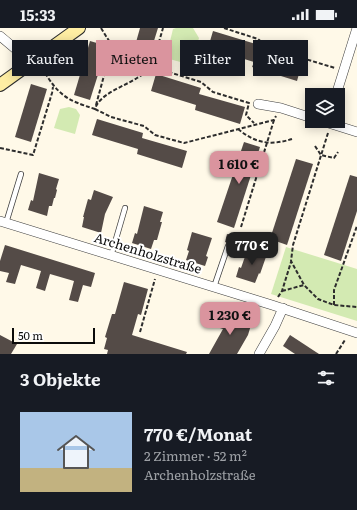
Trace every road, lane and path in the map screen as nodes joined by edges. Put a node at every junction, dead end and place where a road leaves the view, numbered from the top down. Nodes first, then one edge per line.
1 (79, 28) edge
2 (101, 28) edge
3 (164, 28) edge
4 (224, 28) edge
5 (357, 28) edge
6 (0, 36) edge
7 (63, 40) edge
8 (108, 40) edge
9 (160, 40) edge
10 (12, 45) edge
11 (354, 49) edge
12 (344, 70) junction
13 (172, 73) edge
14 (13, 76) edge
15 (45, 76) edge
16 (104, 76) edge
17 (140, 76) edge
18 (0, 85) edge
19 (53, 86) junction
20 (338, 88) edge
21 (258, 104) dead end
22 (96, 106) junction
23 (280, 108) junction
24 (95, 109) junction
25 (305, 116) edge
26 (274, 120) junction
27 (255, 124) junction
28 (326, 128) edge
29 (345, 128) edge
30 (238, 129) junction
31 (357, 132) edge
32 (292, 139) dead end
33 (266, 143) junction
34 (315, 146) dead end
35 (0, 148) edge
36 (338, 152) dead end
37 (321, 155) junction
38 (21, 174) dead end
39 (125, 208) dead end
40 (3, 222) edge
41 (357, 226) edge
42 (241, 227) dead end
43 (228, 246) dead end
44 (111, 256) junction
45 (291, 260) junction
46 (158, 269) junction
47 (304, 285) junction
48 (214, 287) junction
49 (282, 291) junction
50 (272, 305) junction
51 (334, 305) junction
52 (357, 307) edge
53 (283, 308) junction
54 (140, 332) dead end
55 (354, 332) edge
56 (259, 354) edge
57 (336, 354) edge

1 - 7 street
2 - 8 path
3 - 9 path
4 - 12 path
5 - 11 street
6 - 10 street
11 - 12 street
12 - 20 street
13 - 27 path
14 - 18 street
15 - 19 path
16 - 22 path
17 - 22 path
19 - 24 path
19 - 35 path
21 - 23 street
22 - 24 path
23 - 25 street
23 - 26 path
24 - 30 path
26 - 27 path
26 - 33 path
27 - 30 path
28 - 37 path
29 - 31 street
30 - 33 path
32 - 33 path
33 - 42 path
34 - 37 path
36 - 37 path
37 - 45 path
38 - 40 lane
39 - 44 lane
40 - 44 street, Archenholzstraße
41 - 51 path
43 - 48 lane
44 - 46 street, Archenholzstraße
45 - 47 path
45 - 49 path
46 - 48 street, Archenholzstraße
46 - 54 path
47 - 49 path
47 - 51 path
48 - 50 street, Archenholzstraße
49 - 50 path
50 - 53 street, Archenholzstraße
51 - 52 path
53 - 55 street, Archenholzstraße
53 - 56 street
55 - 57 path

